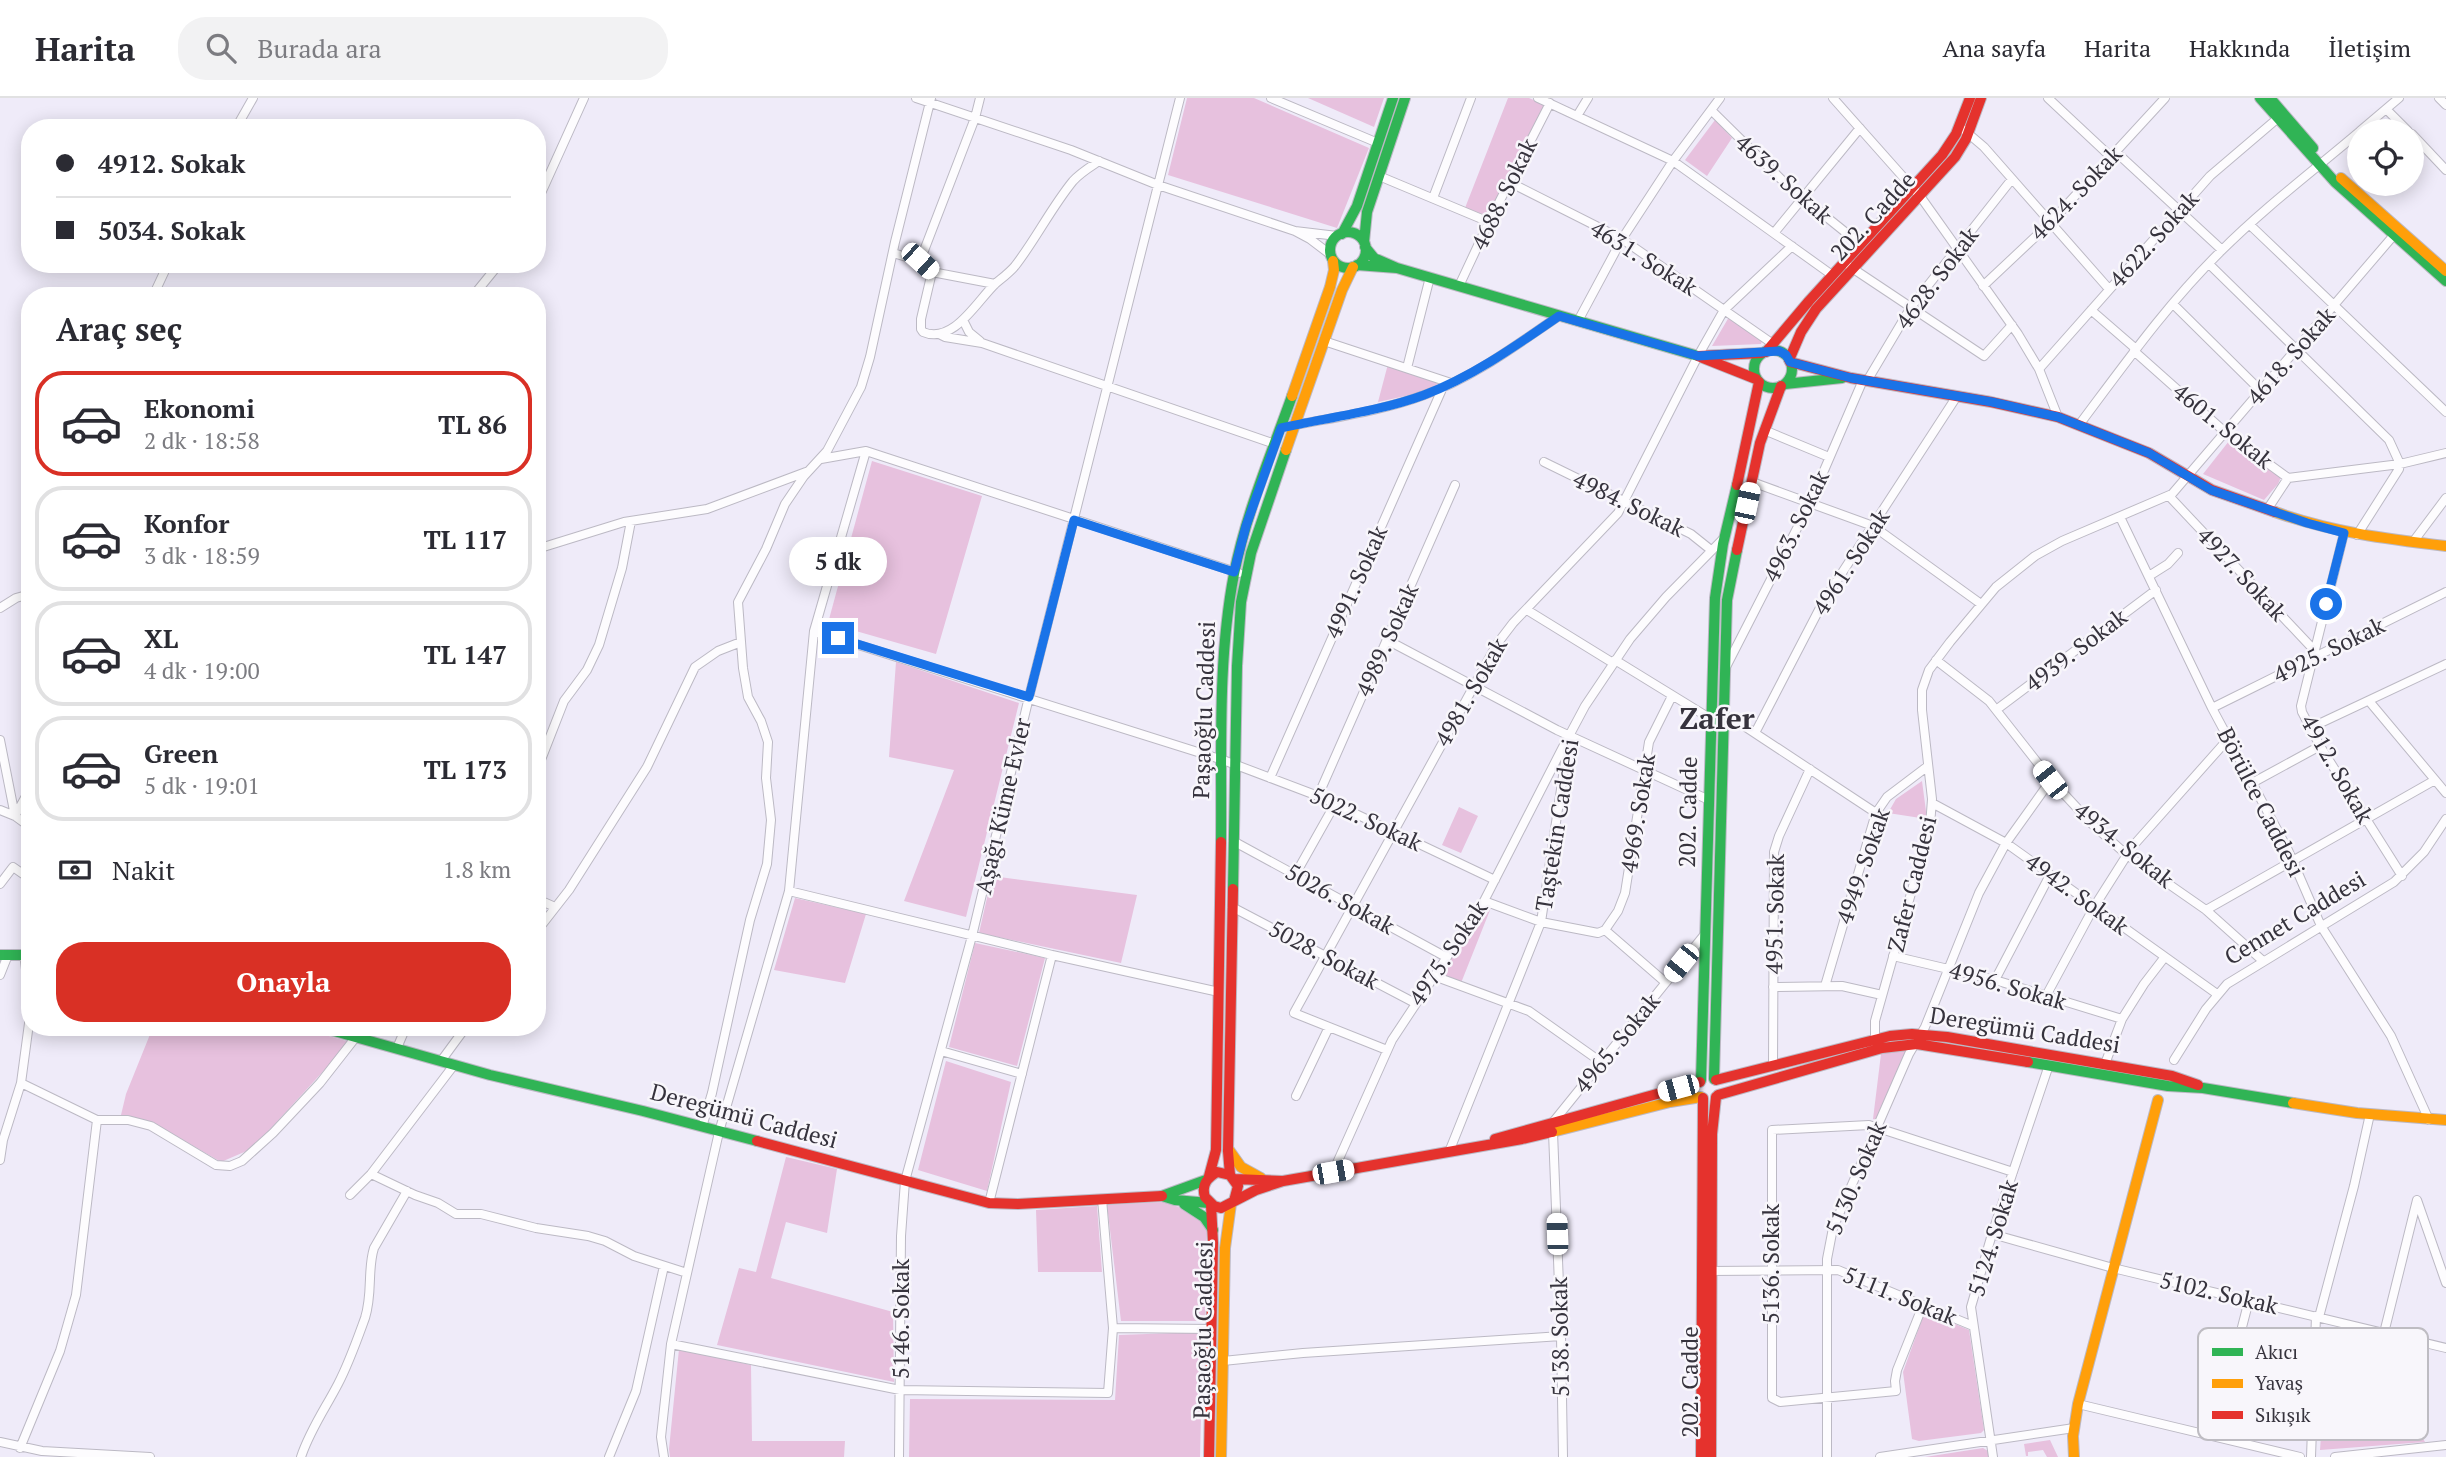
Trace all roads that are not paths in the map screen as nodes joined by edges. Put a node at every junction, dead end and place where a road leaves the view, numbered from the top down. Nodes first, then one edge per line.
1 (253, 98) edge
2 (584, 98) edge
3 (916, 98) edge
4 (980, 98) edge
5 (1180, 98) edge
6 (1271, 98) edge
7 (1393, 98) edge
8 (1405, 98) edge
9 (1471, 98) edge
10 (1538, 98) edge
11 (1588, 98) edge
12 (1720, 98) edge
13 (1833, 98) edge
14 (1970, 98) edge
15 (1981, 98) edge
16 (2048, 98) edge
17 (2165, 98) edge
18 (2260, 98) edge
19 (2270, 98) edge
20 (2399, 98) edge
21 (2439, 98) edge
22 (930, 100) edge
23 (1550, 103) junction
24 (2446, 105) edge
25 (2386, 109) junction
26 (1711, 110) junction
27 (1577, 116) junction
28 (975, 118) junction
29 (2278, 118) junction
30 (241, 119) edge
31 (2374, 119) edge
32 (2396, 119) edge
33 (1860, 128) junction
34 (1963, 130) junction
35 (2347, 142) edge
36 (1378, 143) junction
37 (2424, 147) edge
38 (2113, 154) junction
39 (1099, 161) junction
40 (1673, 161) junction
41 (2322, 163) junction
42 (2446, 170) edge
43 (1379, 176) junction
44 (2012, 178) junction
45 (546, 182) edge
46 (1509, 182) junction
47 (1158, 185) junction
48 (1916, 192) junction
49 (1433, 198) junction
50 (1801, 198) junction
51 (2179, 210) junction
52 (1489, 222) junction
53 (2050, 223) junction
54 (2250, 225) junction
55 (1295, 230) junction
56 (1774, 233) junction
57 (1340, 235) junction
58 (2394, 235) junction
59 (1622, 239) junction
60 (1364, 244) junction
61 (1860, 244) junction
62 (1792, 246) junction
63 (1957, 249) junction
64 (2222, 250) junction
65 (893, 253) junction
66 (1332, 258) junction
67 (920, 261) junction
68 (2209, 264) junction
69 (1355, 266) junction
70 (1848, 266) junction
71 (1398, 268) junction
72 (2446, 271) edge
73 (932, 272) junction
74 (492, 273) edge
75 (1832, 275) junction
76 (1430, 277) junction
77 (2446, 281) edge
78 (995, 284) junction
79 (1459, 286) junction
80 (1983, 286) junction
81 (480, 287) edge
82 (2109, 289) junction
83 (2173, 304) junction
84 (2334, 305) junction
85 (1911, 307) junction
86 (1724, 310) junction
87 (2091, 310) junction
88 (1559, 316) junction
89 (963, 320) junction
90 (1578, 321) junction
91 (2012, 325) junction
92 (940, 334) junction
93 (1324, 341) junction
94 (982, 343) junction
95 (1767, 349) junction
96 (2296, 349) junction
97 (2135, 350) junction
98 (1698, 356) junction
99 (1790, 361) junction
100 (1407, 368) junction
101 (2039, 369) junction
102 (1860, 379) junction
103 (1758, 380) junction
104 (1108, 385) junction
105 (1447, 385) junction
106 (1783, 385) junction
107 (2261, 391) junction
108 (1957, 396) junction
109 (2446, 412) edge
110 (2058, 417) junction
111 (1294, 425) junction
112 (2079, 425) junction
113 (1281, 428) junction
114 (1764, 430) junction
115 (2225, 432) junction
116 (1275, 443) junction
117 (866, 451) junction
118 (2446, 453) edge
119 (1829, 457) junction
120 (820, 459) junction
121 (1544, 462) dead end
122 (2400, 464) junction
123 (808, 471) junction
124 (2187, 477) junction
125 (2288, 478) junction
126 (1752, 482) junction
127 (1455, 485) dead end
128 (2169, 496) junction
129 (2446, 498) edge
130 (1625, 501) junction
131 (1810, 503) junction
132 (2267, 510) junction
133 (2120, 517) junction
134 (1074, 520) junction
135 (631, 521) junction
136 (1873, 526) junction
137 (2344, 533) junction
138 (2357, 535) junction
139 (1727, 536) junction
140 (2413, 542) junction
141 (2446, 546) edge
142 (546, 547) edge
143 (1712, 550) junction
144 (2178, 553) dead end
145 (1240, 573) junction
146 (2149, 576) junction
147 (2156, 590) junction
148 (2446, 592) edge
149 (21, 597) edge
150 (1981, 604) junction
151 (0, 608) edge
152 (1527, 610) junction
153 (814, 631) junction
154 (1387, 640) junction
155 (741, 642) junction
156 (2314, 654) junction
157 (1936, 660) junction
158 (1614, 662) junction
159 (2446, 664) edge
160 (1725, 670) junction
161 (1472, 686) junction
162 (1672, 695) junction
163 (1029, 697) junction
164 (2369, 701) junction
165 (2212, 708) junction
166 (1996, 710) junction
167 (1724, 715) junction
168 (1711, 716) junction
169 (2310, 728) junction
170 (1755, 733) junction
171 (1569, 736) junction
172 (2229, 738) junction
173 (0, 740) edge
174 (2320, 746) junction
175 (546, 747) edge
176 (1223, 760) junction
177 (1235, 764) junction
178 (1928, 766) junction
179 (1645, 769) junction
180 (1810, 769) junction
181 (1270, 778) junction
182 (2050, 780) junction
183 (2435, 780) junction
184 (2252, 783) junction
185 (2446, 793) edge
186 (1318, 796) junction
187 (1709, 800) junction
188 (1932, 803) junction
189 (1335, 804) junction
190 (21, 805) edge
191 (0, 810) edge
192 (1877, 813) junction
193 (15, 816) junction
194 (2366, 818) junction
195 (2446, 819) edge
196 (21, 820) edge
197 (1393, 831) junction
198 (1234, 841) junction
199 (2006, 842) junction
200 (2127, 855) junction
201 (2293, 859) junction
202 (21, 873) edge
203 (1295, 875) junction
204 (2050, 875) junction
205 (2402, 876) junction
206 (1495, 880) junction
207 (0, 884) edge
208 (789, 891) junction
209 (1484, 901) junction
210 (546, 902) edge
211 (1352, 906) junction
212 (2094, 906) junction
213 (555, 907) junction
214 (1232, 907) junction
215 (2206, 910) junction
216 (546, 919) edge
217 (1541, 922) junction
218 (2321, 926) junction
219 (1605, 930) junction
220 (1706, 932) junction
221 (972, 936) junction
222 (4, 955) edge
223 (1052, 955) junction
224 (1325, 956) junction
225 (1894, 956) junction
226 (1446, 957) junction
227 (2164, 958) junction
228 (2263, 961) junction
229 (1948, 969) junction
230 (0, 975) edge
231 (1434, 975) junction
232 (1995, 980) junction
233 (1665, 982) junction
234 (1825, 986) junction
235 (1773, 987) junction
236 (1219, 992) junction
237 (2217, 994) junction
238 (1882, 996) junction
239 (2046, 996) junction
240 (1415, 1003) junction
241 (1509, 1003) junction
242 (2122, 1019) junction
243 (1329, 1027) junction
244 (1921, 1034) junction
245 (27, 1036) edge
246 (352, 1036) edge
247 (402, 1036) edge
248 (459, 1036) edge
249 (356, 1037) junction
250 (1914, 1044) junction
251 (1875, 1045) junction
252 (397, 1048) junction
253 (1387, 1050) junction
254 (941, 1051) junction
255 (440, 1061) junction
256 (1601, 1062) junction
257 (2105, 1064) junction
258 (454, 1065) junction
259 (2049, 1065) junction
260 (1773, 1066) junction
261 (1022, 1074) junction
262 (1715, 1080) junction
263 (2166, 1080) junction
264 (1700, 1081) junction
265 (21, 1083) junction
266 (1296, 1096) dead end
267 (1717, 1096) junction
268 (1702, 1098) junction
269 (2370, 1114) junction
270 (97, 1120) junction
271 (2429, 1120) junction
272 (2446, 1120) edge
273 (1878, 1126) junction
274 (702, 1127) junction
275 (1553, 1127) junction
276 (719, 1132) junction
277 (1228, 1147) junction
278 (1449, 1152) junction
279 (0, 1160) edge
280 (1333, 1172) junction
281 (2013, 1172) junction
282 (371, 1174) junction
283 (1232, 1177) junction
284 (1207, 1178) junction
285 (1263, 1180) junction
286 (905, 1181) junction
287 (1283, 1181) junction
288 (407, 1191) junction
289 (350, 1195) dead end
290 (1162, 1196) junction
291 (1102, 1199) junction
292 (1175, 1200) junction
293 (989, 1203) junction
294 (1232, 1203) junction
295 (1210, 1204) junction
296 (1213, 1230) junction
297 (1992, 1234) junction
298 (664, 1266) junction
299 (1827, 1268) junction
300 (2113, 1268) junction
301 (1707, 1271) junction
302 (1771, 1271) junction
303 (687, 1273) junction
304 (2446, 1283) edge
305 (2249, 1300) junction
306 (1923, 1305) junction
307 (2317, 1317) junction
308 (1973, 1326) junction
309 (1113, 1328) junction
310 (2242, 1328) edge
311 (2317, 1328) edge
312 (2363, 1328) edge
313 (2385, 1328) edge
314 (1212, 1329) junction
315 (1562, 1336) junction
316 (671, 1343) junction
317 (2428, 1344) edge
318 (2446, 1348) edge
319 (1223, 1361) junction
320 (900, 1390) junction
321 (1826, 1398) junction
322 (2078, 1404) junction
323 (2074, 1428) junction
324 (2198, 1432) edge
325 (2230, 1440) edge
326 (0, 1441) edge
327 (1989, 1441) junction
328 (2446, 1445) edge
329 (20, 1447) junction
330 (1910, 1455) edge
331 (150, 1457) edge
332 (301, 1457) edge
333 (609, 1457) edge
334 (664, 1457) edge
335 (899, 1457) edge
336 (1209, 1457) edge
337 (1221, 1457) edge
338 (1563, 1457) edge
339 (1701, 1457) edge
340 (1711, 1457) edge
341 (1828, 1457) edge
342 (1880, 1457) edge
343 (1993, 1457) edge
344 (2074, 1457) edge
345 (2300, 1457) edge
346 (2335, 1457) edge

1 - 30 street
2 - 45 street
3 - 22 street
4 - 28 street
5 - 47 street, Aşağı Küme Evler
6 - 36 street
7 - 36 street
8 - 43 street
9 - 49 street
10 - 23 street
11 - 27 street
12 - 26 street
13 - 33 street
14 - 34 street, 202. Cadde
15 - 34 street, 202. Cadde
16 - 38 street
17 - 38 street, 4624. Sokak
18 - 29 street
19 - 41 street
20 - 25 street
21 - 24 street
22 - 28 street
22 - 65 street
23 - 27 street
23 - 46 street, 4688. Sokak
25 - 31 street
25 - 32 street
26 - 40 street
26 - 50 street, 4639. Sokak
27 - 40 street
28 - 39 street
28 - 67 street
29 - 41 street
29 - 51 street, 4622. Sokak
33 - 48 street
33 - 50 street
34 - 44 street
34 - 48 street, 202. Cadde
35 - 41 street
36 - 57 street
37 - 42 street
38 - 51 street
38 - 53 street, 4624. Sokak
39 - 47 street
39 - 78 street
40 - 56 street
40 - 59 street
41 - 54 street
41 - 58 street
41 - 72 street
43 - 49 street
43 - 60 street
44 - 53 street
44 - 63 street, 4628. Sokak
46 - 52 street, 4688. Sokak
46 - 59 street, 4631. Sokak
47 - 55 street
47 - 104 street, Aşağı Küme Evler
48 - 61 street, 202. Cadde
48 - 63 street
48 - 70 street, 202. Cadde
49 - 52 street
50 - 56 street
50 - 61 street, 4639. Sokak
51 - 64 street
51 - 82 street, 4622. Sokak
52 - 79 street, 4688. Sokak
53 - 80 street, 4624. Sokak
53 - 82 street
54 - 64 street
54 - 84 street
55 - 57 street
55 - 66 street
56 - 62 street
57 - 60 street
57 - 66 street
58 - 77 street
58 - 84 street, 4618. Sokak
59 - 86 street, 4631. Sokak
59 - 90 street
60 - 69 street
60 - 71 street
61 - 70 street, 202. Cadde
62 - 75 street
62 - 86 street, 4981. Sokak
63 - 80 street
63 - 85 street, 4628. Sokak
64 - 68 street
65 - 67 street
65 - 120 street
66 - 69 street
66 - 113 street, Paşaoğlu Caddesi
67 - 73 street
68 - 83 street
68 - 96 street
69 - 71 street
69 - 93 street, Paşaoğlu Caddesi
70 - 75 street, 202. Cadde
70 - 85 street
70 - 99 street, 202. Cadde
71 - 76 street
73 - 78 street
73 - 92 street
74 - 81 street
75 - 95 street, 202. Cadde
76 - 79 street
76 - 100 street
78 - 89 street
79 - 88 street
80 - 91 street
82 - 87 street, 4622. Sokak
83 - 97 street
83 - 107 street
84 - 96 street, 4618. Sokak
84 - 109 street
85 - 91 street
85 - 102 street, 4628. Sokak
86 - 95 street, 4631. Sokak
86 - 98 street, 4981. Sokak
87 - 97 street, 4601. Sokak
87 - 101 street, 4622. Sokak
88 - 90 street
88 - 105 street
89 - 92 street
89 - 94 street
90 - 98 street
91 - 101 street
92 - 94 street
93 - 100 street
93 - 111 street, Paşaoğlu Caddesi
94 - 104 street
95 - 98 street
95 - 99 street
95 - 103 street
96 - 107 street, 4618. Sokak
96 - 122 street
97 - 112 street
97 - 115 street, 4601. Sokak
98 - 103 street
98 - 130 street, 4981. Sokak
99 - 102 street
99 - 106 street
100 - 105 street
101 - 110 street
102 - 106 street
102 - 108 street
102 - 119 street, 4963. Sokak
103 - 106 street
103 - 139 street, 202. Cadde
104 - 116 street
104 - 134 street, Aşağı Küme Evler
105 - 111 street
105 - 181 street, 4991. Sokak
106 - 114 street, 202. Cadde
107 - 115 street, 4618. Sokak
108 - 110 street
108 - 136 street, 4961. Sokak
110 - 112 street
111 - 113 street
111 - 145 street, Paşaoğlu Caddesi
112 - 124 street
113 - 116 street, Paşaoğlu Caddesi
114 - 119 street
114 - 126 street, 202. Cadde
115 - 124 street, 4618. Sokak
115 - 125 street, 4601. Sokak
116 - 145 street, Paşaoğlu Caddesi
117 - 120 street
117 - 134 street
117 - 153 street
118 - 122 street, 4601. Sokak
119 - 131 street, 4963. Sokak
120 - 123 street
121 - 130 street, 4984. Sokak
122 - 125 street, 4601. Sokak
122 - 138 street
123 - 135 street
123 - 155 street
124 - 128 street, Zafer Caddesi
124 - 132 street
125 - 132 street
126 - 131 street
126 - 160 street, 202. Cadde
127 - 154 street, 4989. Sokak
128 - 133 street, Zafer Caddesi
128 - 156 street, 4927. Sokak
129 - 140 street
130 - 143 street, 4984. Sokak
130 - 152 street, 4981. Sokak
131 - 136 street
131 - 160 street, 4963. Sokak
132 - 137 street
133 - 146 street, Börülce Caddesi
133 - 150 street, Zafer Caddesi
134 - 145 street
134 - 163 street, Aşağı Küme Evler
135 - 142 street
135 - 175 street
136 - 150 street
136 - 170 street, 4961. Sokak
137 - 138 street
137 - 156 street, 4912. Sokak
138 - 140 street
139 - 143 street, Taştekin Caddesi
139 - 168 street, 202. Cadde
140 - 141 street
143 - 158 street, Taştekin Caddesi
144 - 146 street
145 - 176 street, Paşaoğlu Caddesi
145 - 177 street, Paşaoğlu Caddesi
146 - 147 street, Börülce Caddesi
147 - 165 street, Börülce Caddesi
147 - 166 street, 4939. Sokak
148 - 156 street, 4925. Sokak
149 - 151 street
150 - 157 street, Zafer Caddesi
152 - 158 street
152 - 161 street, 4981. Sokak
153 - 163 street, 5022. Sokak
153 - 208 street
154 - 161 street
154 - 186 street, 4989. Sokak
155 - 213 street
155 - 274 street
156 - 165 street, 4925. Sokak
156 - 169 street, 4912. Sokak
157 - 166 street, 4934. Sokak
157 - 178 street, Zafer Caddesi
158 - 162 street
158 - 171 street, Taştekin Caddesi
159 - 164 street
160 - 167 street, 202. Cadde
161 - 171 street
161 - 197 street, 4981. Sokak
162 - 168 street
162 - 179 street, 4969. Sokak
163 - 176 street, 5022. Sokak
163 - 221 street, Aşağı Küme Evler
164 - 169 street
164 - 183 street
165 - 172 street, Börülce Caddesi
166 - 182 street, 4934. Sokak
167 - 168 street
167 - 170 street
167 - 262 street, 202. Cadde
168 - 187 street, 202. Cadde
169 - 174 street, 4912. Sokak
170 - 180 street
171 - 179 street
171 - 206 street, 4975. Sokak
171 - 217 street, Taştekin Caddesi
172 - 184 street, Börülce Caddesi
172 - 200 street
173 - 193 street
174 - 184 street
174 - 194 street, 4912. Sokak
176 - 177 street, 5022. Sokak
176 - 236 street, Paşaoğlu Caddesi
177 - 181 street, 5022. Sokak
177 - 198 street, Paşaoğlu Caddesi
178 - 188 street, Zafer Caddesi
178 - 192 street, 4949. Sokak
179 - 187 street
179 - 219 street, 4969. Sokak
180 - 192 street
180 - 235 street, 4951. Sokak
181 - 186 street, 5022. Sokak
182 - 199 street, 5130. Sokak
182 - 200 street, 4934. Sokak
183 - 185 street
183 - 194 street
184 - 201 street, Börülce Caddesi
186 - 189 street, 5022. Sokak
187 - 220 street, 202. Cadde
188 - 199 street, 4942. Sokak
188 - 225 street, Zafer Caddesi
189 - 197 street, 5022. Sokak
189 - 203 street
190 - 193 street
191 - 193 street
192 - 234 street, 4949. Sokak
193 - 196 street
194 - 201 street
194 - 205 street, 4912. Sokak
195 - 205 street, Cennet Caddesi
197 - 206 street, 5022. Sokak
197 - 211 street, 4981. Sokak
198 - 203 street, 5026. Sokak
198 - 214 street, Paşaoğlu Caddesi
199 - 204 street, 4942. Sokak
199 - 229 street, 5130. Sokak
200 - 212 street
200 - 215 street, 4934. Sokak
201 - 215 street
201 - 218 street, Börülce Caddesi
202 - 207 street
203 - 211 street, 5026. Sokak
204 - 212 street, 4942. Sokak
204 - 232 street
205 - 218 street, Cennet Caddesi
206 - 209 street, 4975. Sokak
208 - 221 street
208 - 276 street
209 - 217 street
209 - 226 street, 4975. Sokak
210 - 213 street
211 - 224 street, 4981. Sokak
211 - 226 street, 5026. Sokak
212 - 227 street, 4942. Sokak
212 - 239 street
213 - 216 street
214 - 224 street, 5028. Sokak
214 - 277 street, Paşaoğlu Caddesi
215 - 228 street, 4934. Sokak
217 - 219 street
217 - 241 street, Taştekin Caddesi
218 - 228 street, Cennet Caddesi
218 - 271 street, Börülce Caddesi
219 - 233 street
220 - 233 street, 4965. Sokak
220 - 264 street, 202. Cadde
221 - 223 street
221 - 254 street, Aşağı Küme Evler
222 - 230 street
223 - 236 street
223 - 261 street
224 - 240 street, 5028. Sokak
224 - 243 street, 4981. Sokak
225 - 229 street, 4956. Sokak
225 - 238 street, Zafer Caddesi
226 - 231 street, 4975. Sokak
227 - 237 street, 4942. Sokak
227 - 242 street
228 - 237 street, Cennet Caddesi
229 - 232 street, 4956. Sokak
229 - 244 street, 5130. Sokak
231 - 240 street, 4975. Sokak
231 - 241 street
232 - 239 street, 4956. Sokak
233 - 256 street, 4965. Sokak
234 - 235 street
234 - 238 street
235 - 260 street, 4951. Sokak
236 - 284 street, Paşaoğlu Caddesi
237 - 263 street, Cennet Caddesi
238 - 251 street, Zafer Caddesi
239 - 242 street, 4956. Sokak
240 - 253 street, 4975. Sokak
241 - 256 street
241 - 278 street, Taştekin Caddesi
242 - 257 street
243 - 253 street
243 - 266 street
244 - 250 street, 5130. Sokak
244 - 251 street, Deregümü Caddesi
244 - 257 street, Deregümü Caddesi
245 - 265 street
246 - 249 street, Deregümü Caddesi
247 - 252 street
248 - 255 street
249 - 252 street, Deregümü Caddesi
249 - 270 street
250 - 251 street, Deregümü Caddesi
250 - 259 street, Deregümü Caddesi
250 - 273 street, 5130. Sokak
251 - 260 street, Deregümü Caddesi
251 - 267 street, Deregümü Caddesi
252 - 255 street, Deregümü Caddesi
253 - 280 street, 4975. Sokak
254 - 261 street
254 - 286 street, Aşağı Küme Evler
255 - 258 street, Deregümü Caddesi
256 - 275 street, 4965. Sokak
257 - 263 street, Deregümü Caddesi
258 - 274 street, Deregümü Caddesi
258 - 282 street
259 - 263 street, Deregümü Caddesi
259 - 281 street, 5124. Sokak
260 - 262 street, Deregümü Caddesi
261 - 293 street
262 - 264 street
262 - 267 street
263 - 269 street, Deregümü Caddesi
263 - 300 street, Cennet Caddesi
264 - 268 street
264 - 275 street
265 - 270 street
265 - 279 street
267 - 268 street
267 - 301 street, 202. Cadde
268 - 275 street
268 - 301 street, 202. Cadde
269 - 271 street, Deregümü Caddesi
269 - 307 street
270 - 329 street
271 - 272 street, Deregümü Caddesi
273 - 281 street
273 - 299 street, 5130. Sokak
273 - 302 street, 5136. Sokak
274 - 276 street, Deregümü Caddesi
275 - 278 street
275 - 315 street, 5138. Sokak
276 - 286 street, Deregümü Caddesi
276 - 303 street
277 - 283 street, Paşaoğlu Caddesi
277 - 285 street
278 - 280 street
280 - 287 street
281 - 297 street, 5124. Sokak
282 - 288 street
282 - 289 street
283 - 284 street
283 - 285 street
283 - 294 street
284 - 290 street, Deregümü Caddesi
284 - 295 street
285 - 287 street
286 - 293 street, Deregümü Caddesi
286 - 320 street, 5146. Sokak
287 - 294 street
288 - 298 street
288 - 332 street
290 - 291 street, Deregümü Caddesi
290 - 292 street, Deregümü Caddesi
291 - 293 street, Deregümü Caddesi
291 - 309 street
292 - 295 street, Deregümü Caddesi
292 - 296 street
294 - 295 street
294 - 319 street, Paşaoğlu Caddesi
295 - 296 street, Paşaoğlu Caddesi
296 - 314 street, Paşaoğlu Caddesi
297 - 300 street, 5102. Sokak
297 - 308 street, 5124. Sokak
298 - 303 street
298 - 333 street
299 - 302 street, 5111. Sokak
299 - 306 street, 5111. Sokak
299 - 321 street, 5130. Sokak
300 - 305 street, 5102. Sokak
300 - 322 street, Cennet Caddesi
301 - 302 street, 5111. Sokak
301 - 339 street, 202. Cadde
301 - 340 street, 202. Cadde
302 - 321 street, 5136. Sokak
303 - 316 street
304 - 313 street
305 - 307 street, 5102. Sokak
305 - 310 street
306 - 308 street, 5111. Sokak
306 - 321 street
307 - 311 street
307 - 312 street, 5102. Sokak
308 - 327 street, 5124. Sokak
309 - 314 street
309 - 320 street
314 - 336 street, Paşaoğlu Caddesi
315 - 319 street
315 - 338 street, 5138. Sokak
316 - 320 street
316 - 334 street
317 - 318 street, 5102. Sokak
319 - 337 street, Paşaoğlu Caddesi
320 - 335 street, 5146. Sokak
321 - 341 street, 5130. Sokak
322 - 323 street, Cennet Caddesi
322 - 324 street
323 - 327 street
323 - 344 street, Cennet Caddesi
325 - 345 street
326 - 329 street
327 - 330 street
327 - 343 street, 5124. Sokak
328 - 346 street
329 - 331 street
330 - 342 street

